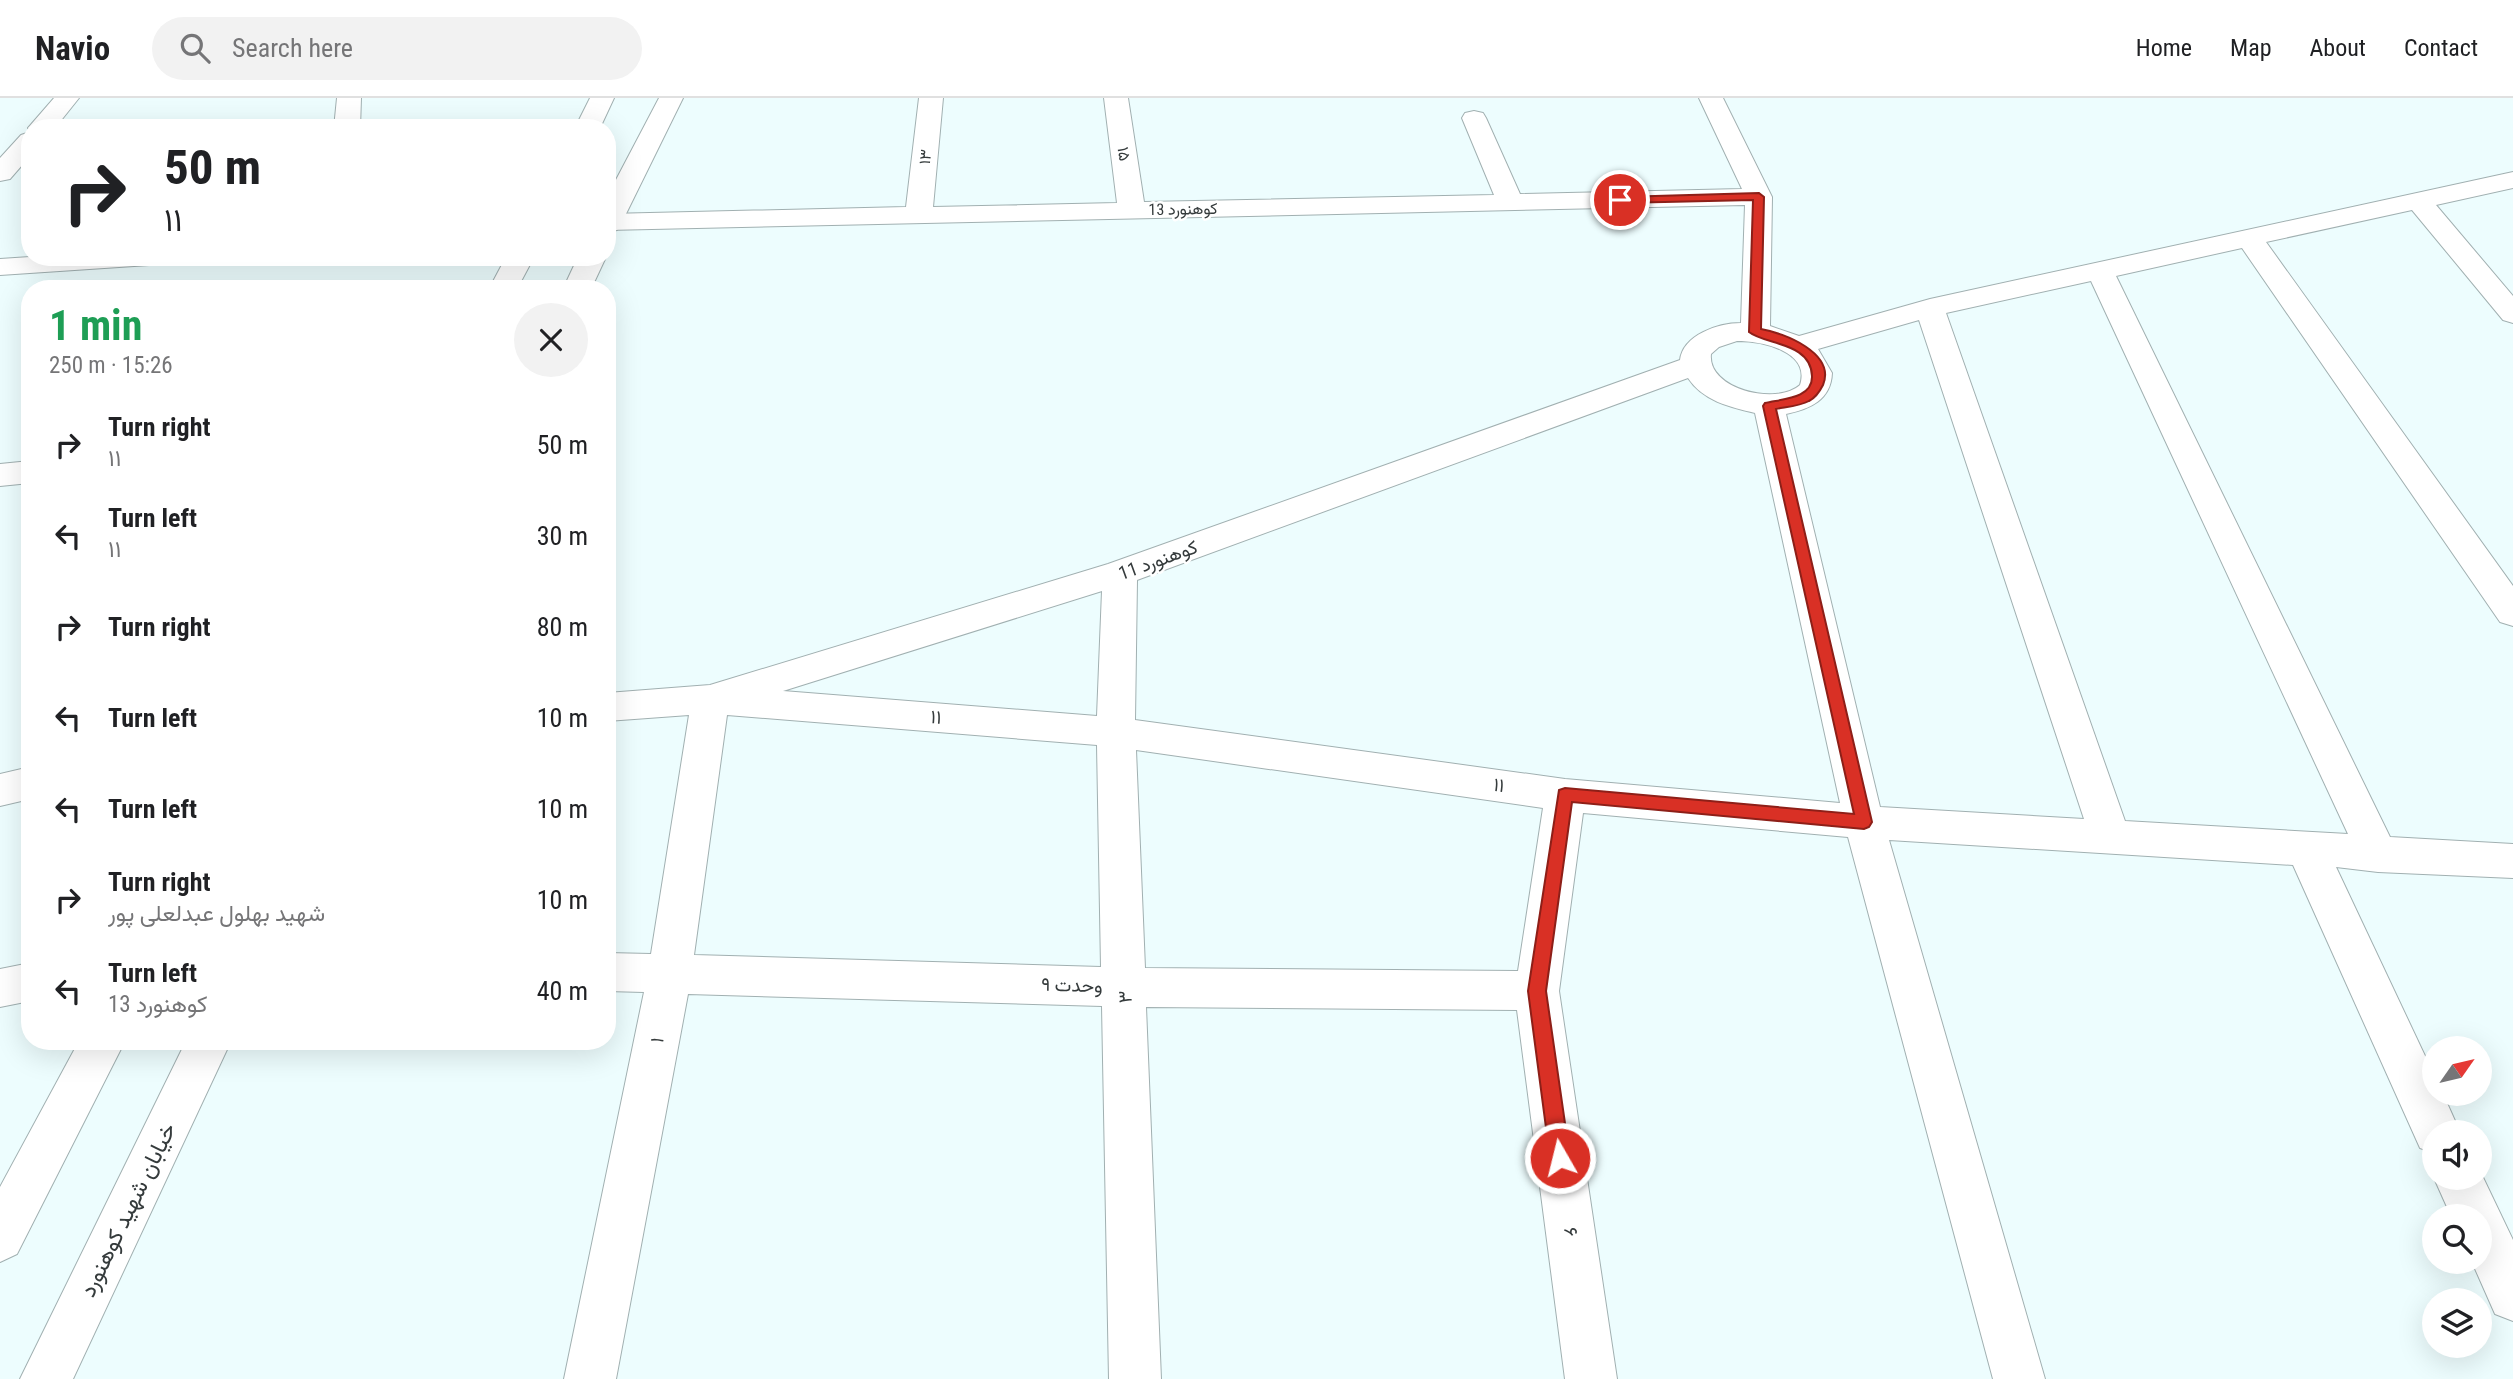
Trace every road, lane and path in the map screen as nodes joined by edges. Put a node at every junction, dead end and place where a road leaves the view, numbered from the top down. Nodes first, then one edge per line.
1 (67, 98) edge
2 (349, 98) edge
3 (602, 98) edge
4 (671, 98) edge
5 (931, 98) edge
6 (1116, 98) edge
7 (1711, 98) edge
8 (1474, 118) dead end
9 (49, 119) edge
10 (348, 119) edge
11 (592, 119) edge
12 (21, 150) edge
13 (21, 172) edge
14 (1, 173) edge
15 (2513, 180) edge
16 (1759, 197) junction
17 (2418, 200) junction
18 (1510, 202) junction
19 (616, 207) edge
20 (1132, 211) junction
21 (919, 216) junction
22 (616, 223) edge
23 (2249, 238) junction
24 (21, 266) edge
25 (0, 267) edge
26 (2100, 271) junction
27 (1930, 308) junction
28 (2513, 314) edge
29 (1755, 332) junction
30 (1796, 346) junction
31 (1695, 365) junction
32 (1769, 406) junction
33 (21, 473) edge
34 (0, 475) edge
35 (1120, 573) junction
36 (2513, 613) edge
37 (710, 699) junction
38 (616, 706) edge
39 (1116, 732) junction
40 (21, 785) edge
41 (0, 790) edge
42 (1565, 794) junction
43 (1864, 822) junction
44 (2111, 838) junction
45 (2307, 850) junction
46 (2378, 855) junction
47 (2513, 862) edge
48 (616, 972) edge
49 (670, 974) junction
50 (21, 984) edge
51 (1125, 987) junction
52 (0, 988) edge
53 (1537, 991) junction
54 (98, 1050) edge
55 (205, 1050) edge
56 (2431, 1120) edge
57 (0, 1237) edge
58 (2492, 1250) edge
59 (2513, 1296) edge
60 (46, 1379) edge
61 (590, 1379) edge
62 (1135, 1379) edge
63 (1591, 1379) edge
64 (2019, 1379) edge

1 - 9 street
2 - 10 street
3 - 11 street
4 - 19 street
5 - 21 street, ۱۳
6 - 20 street, ۱۵
7 - 16 street
8 - 18 street
12 - 14 street
13 - 14 street
15 - 17 street
16 - 18 street, کوهنورد 13
16 - 29 street
17 - 23 street
17 - 28 street
18 - 20 street, کوهنورد 13
20 - 21 street, کوهنورد 13
21 - 22 street, کوهنورد 13
23 - 26 street
23 - 36 street
24 - 25 street
26 - 27 street
26 - 46 street
27 - 30 street
27 - 44 street
29 - 30 street
29 - 31 street
30 - 32 street
31 - 32 street
31 - 35 street, کوهنورد 11
32 - 43 street
33 - 34 street
35 - 37 street, کوهنورد 11
35 - 39 street, ۳
37 - 38 street, کوهنورد 11
37 - 39 street, ۱۱
37 - 49 street, ۱
39 - 42 street, ۱۱
39 - 51 street, ۳
40 - 41 street
42 - 43 street, ۱۱
42 - 53 street, ۶
43 - 44 street, ۱۱
43 - 64 street
44 - 45 street, ۱۱
45 - 46 street, ۱۱
45 - 56 street
46 - 47 street, ۱۱
48 - 49 street, ۹ وحدت
49 - 51 street, ۹ وحدت
49 - 61 street, ۱
50 - 52 street
51 - 53 street, ۹ وحدت
51 - 62 street, ۳
53 - 63 street, ۶
54 - 57 street
55 - 60 street, خیابان شهید کوهنورد
58 - 59 street

